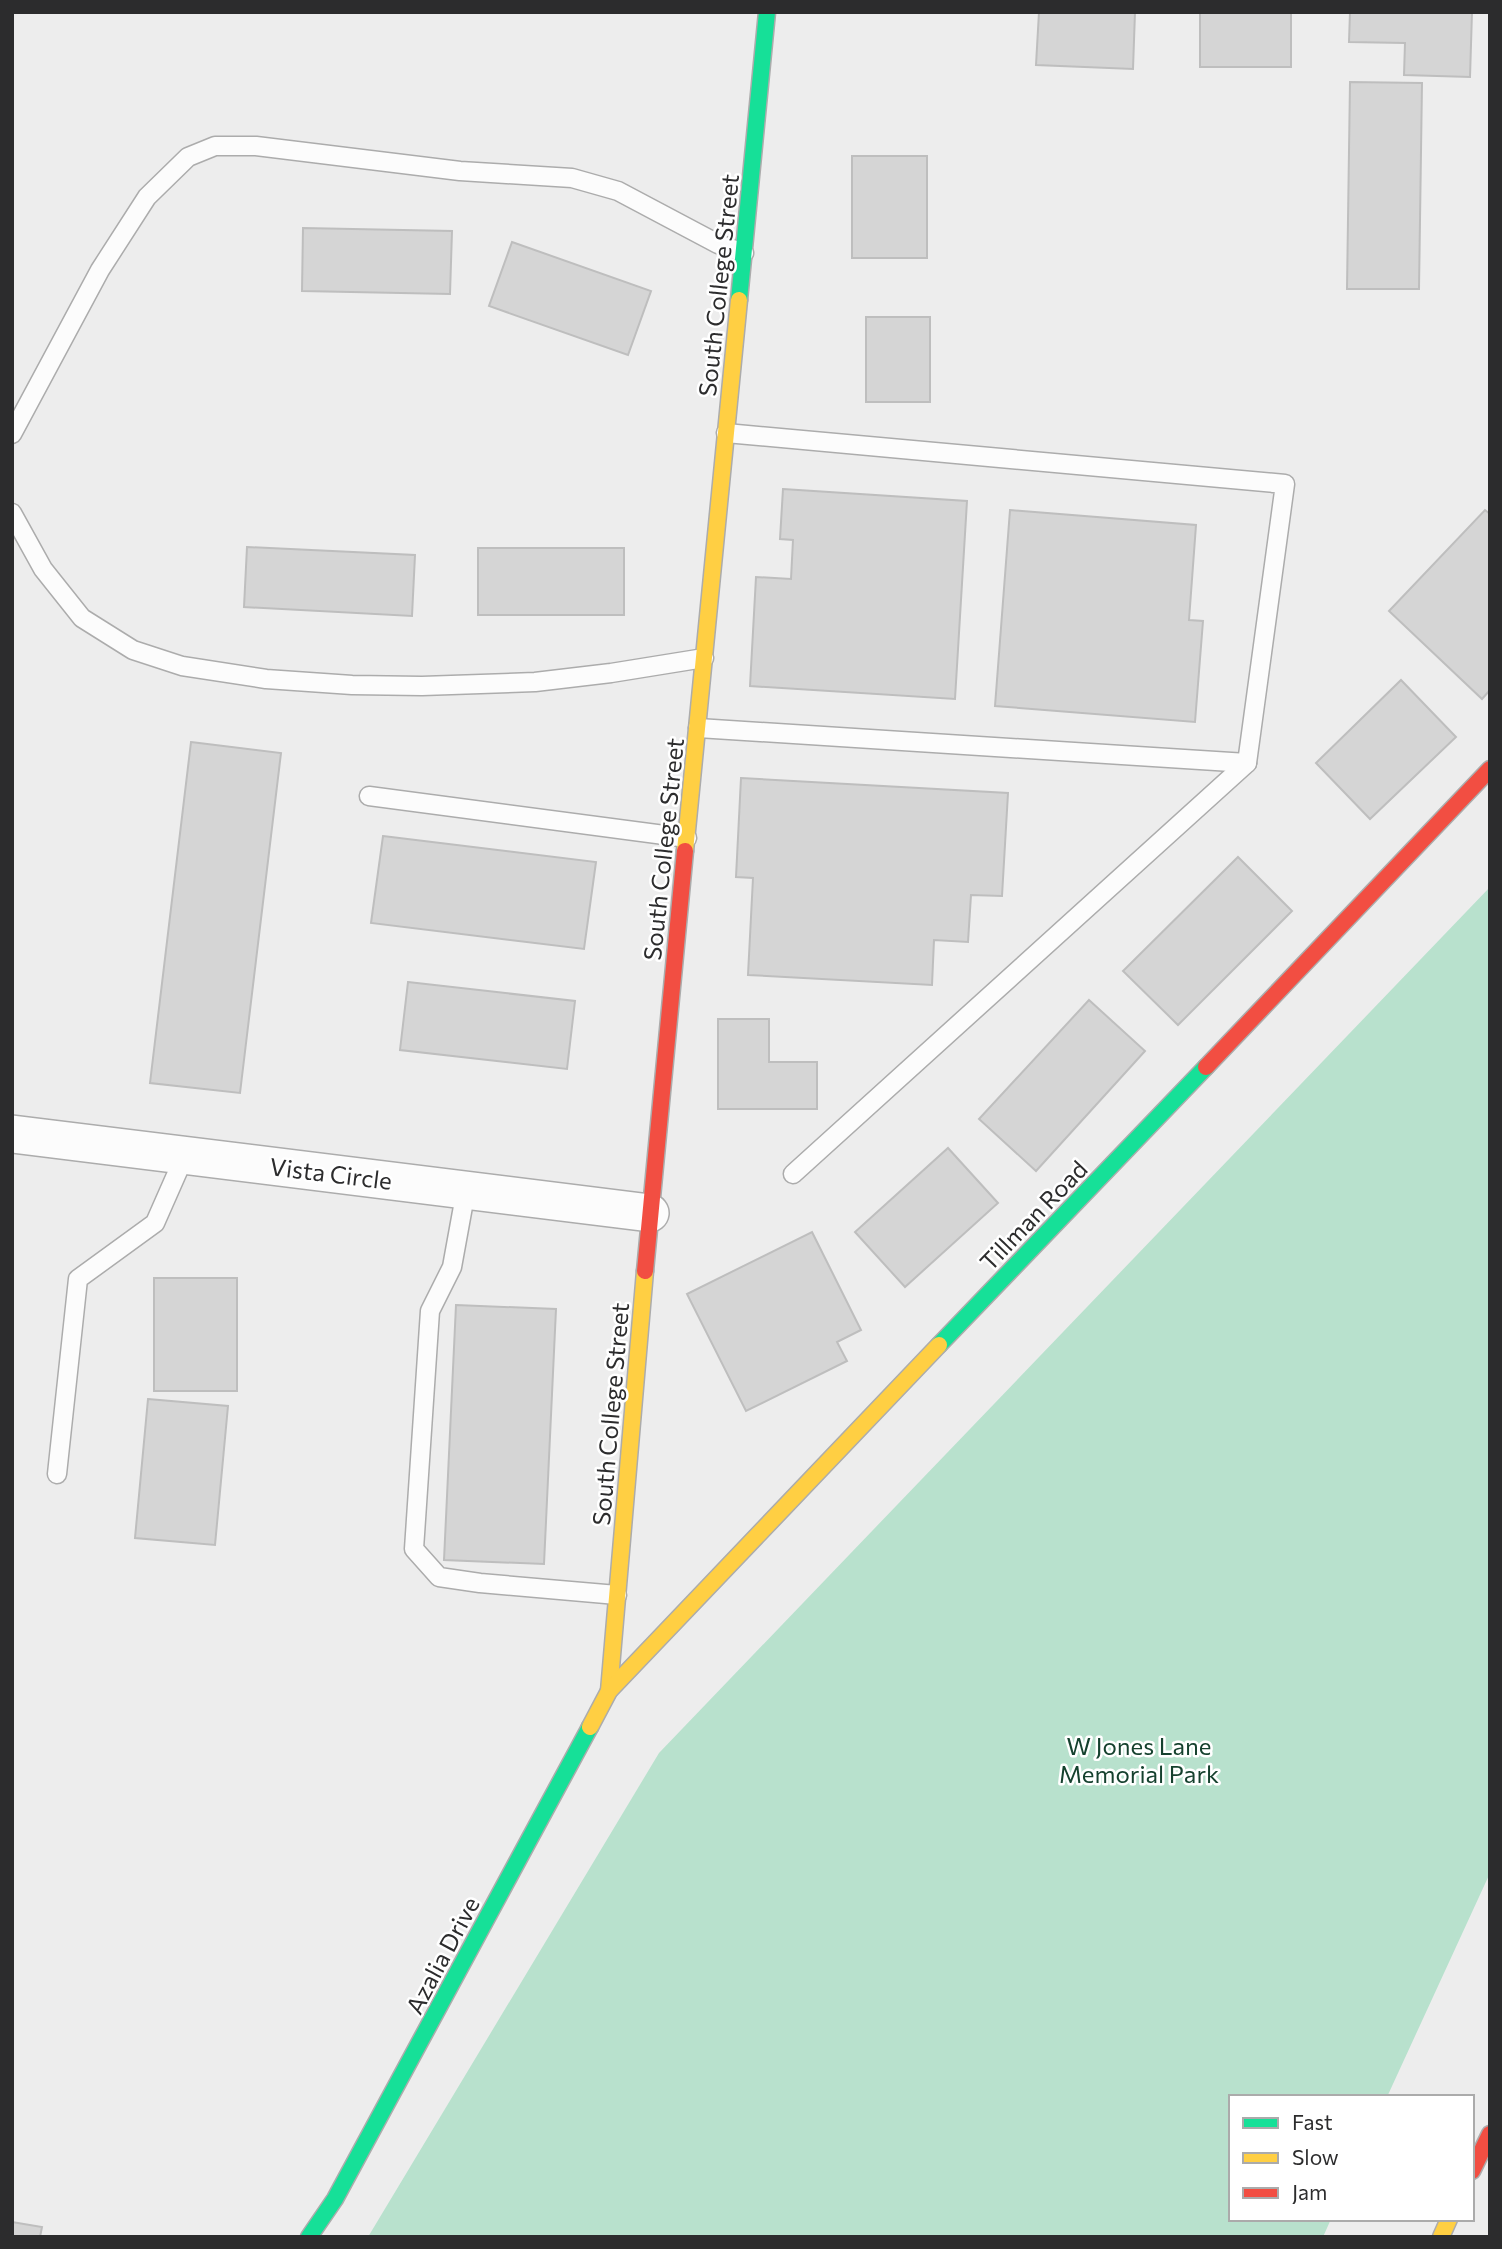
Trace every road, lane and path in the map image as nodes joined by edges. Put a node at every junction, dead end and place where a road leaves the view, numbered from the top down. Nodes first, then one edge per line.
1 (767, 12) edge
2 (744, 253) junction
3 (726, 433) junction
4 (12, 434) edge
5 (12, 513) edge
6 (704, 658) junction
7 (698, 728) junction
8 (1247, 763) junction
9 (1490, 769) edge
10 (369, 796) dead end
11 (687, 838) junction
12 (12, 1133) edge
13 (185, 1155) junction
14 (793, 1174) dead end
15 (466, 1190) junction
16 (650, 1213) junction
17 (57, 1475) dead end
18 (617, 1595) junction
19 (609, 1691) junction
20 (1490, 2134) edge
21 (1474, 2167) edge
22 (1448, 2221) edge
23 (309, 2237) edge
24 (1441, 2237) edge

1 - 2 street, South College Street
2 - 3 street, South College Street
2 - 4 lane
3 - 6 street, South College Street
3 - 8 lane
5 - 6 lane
6 - 7 street, South College Street
7 - 8 lane
7 - 11 street, South College Street
8 - 14 lane
9 - 19 street, Tillman Road
10 - 11 lane
11 - 16 street, South College Street
12 - 13 street, Vista Circle
13 - 15 street, Vista Circle
13 - 17 lane
15 - 16 street, Vista Circle
15 - 18 lane
16 - 18 street, South College Street
18 - 19 street, South College Street
19 - 23 street, Azalia Drive
20 - 21 street
22 - 24 street

